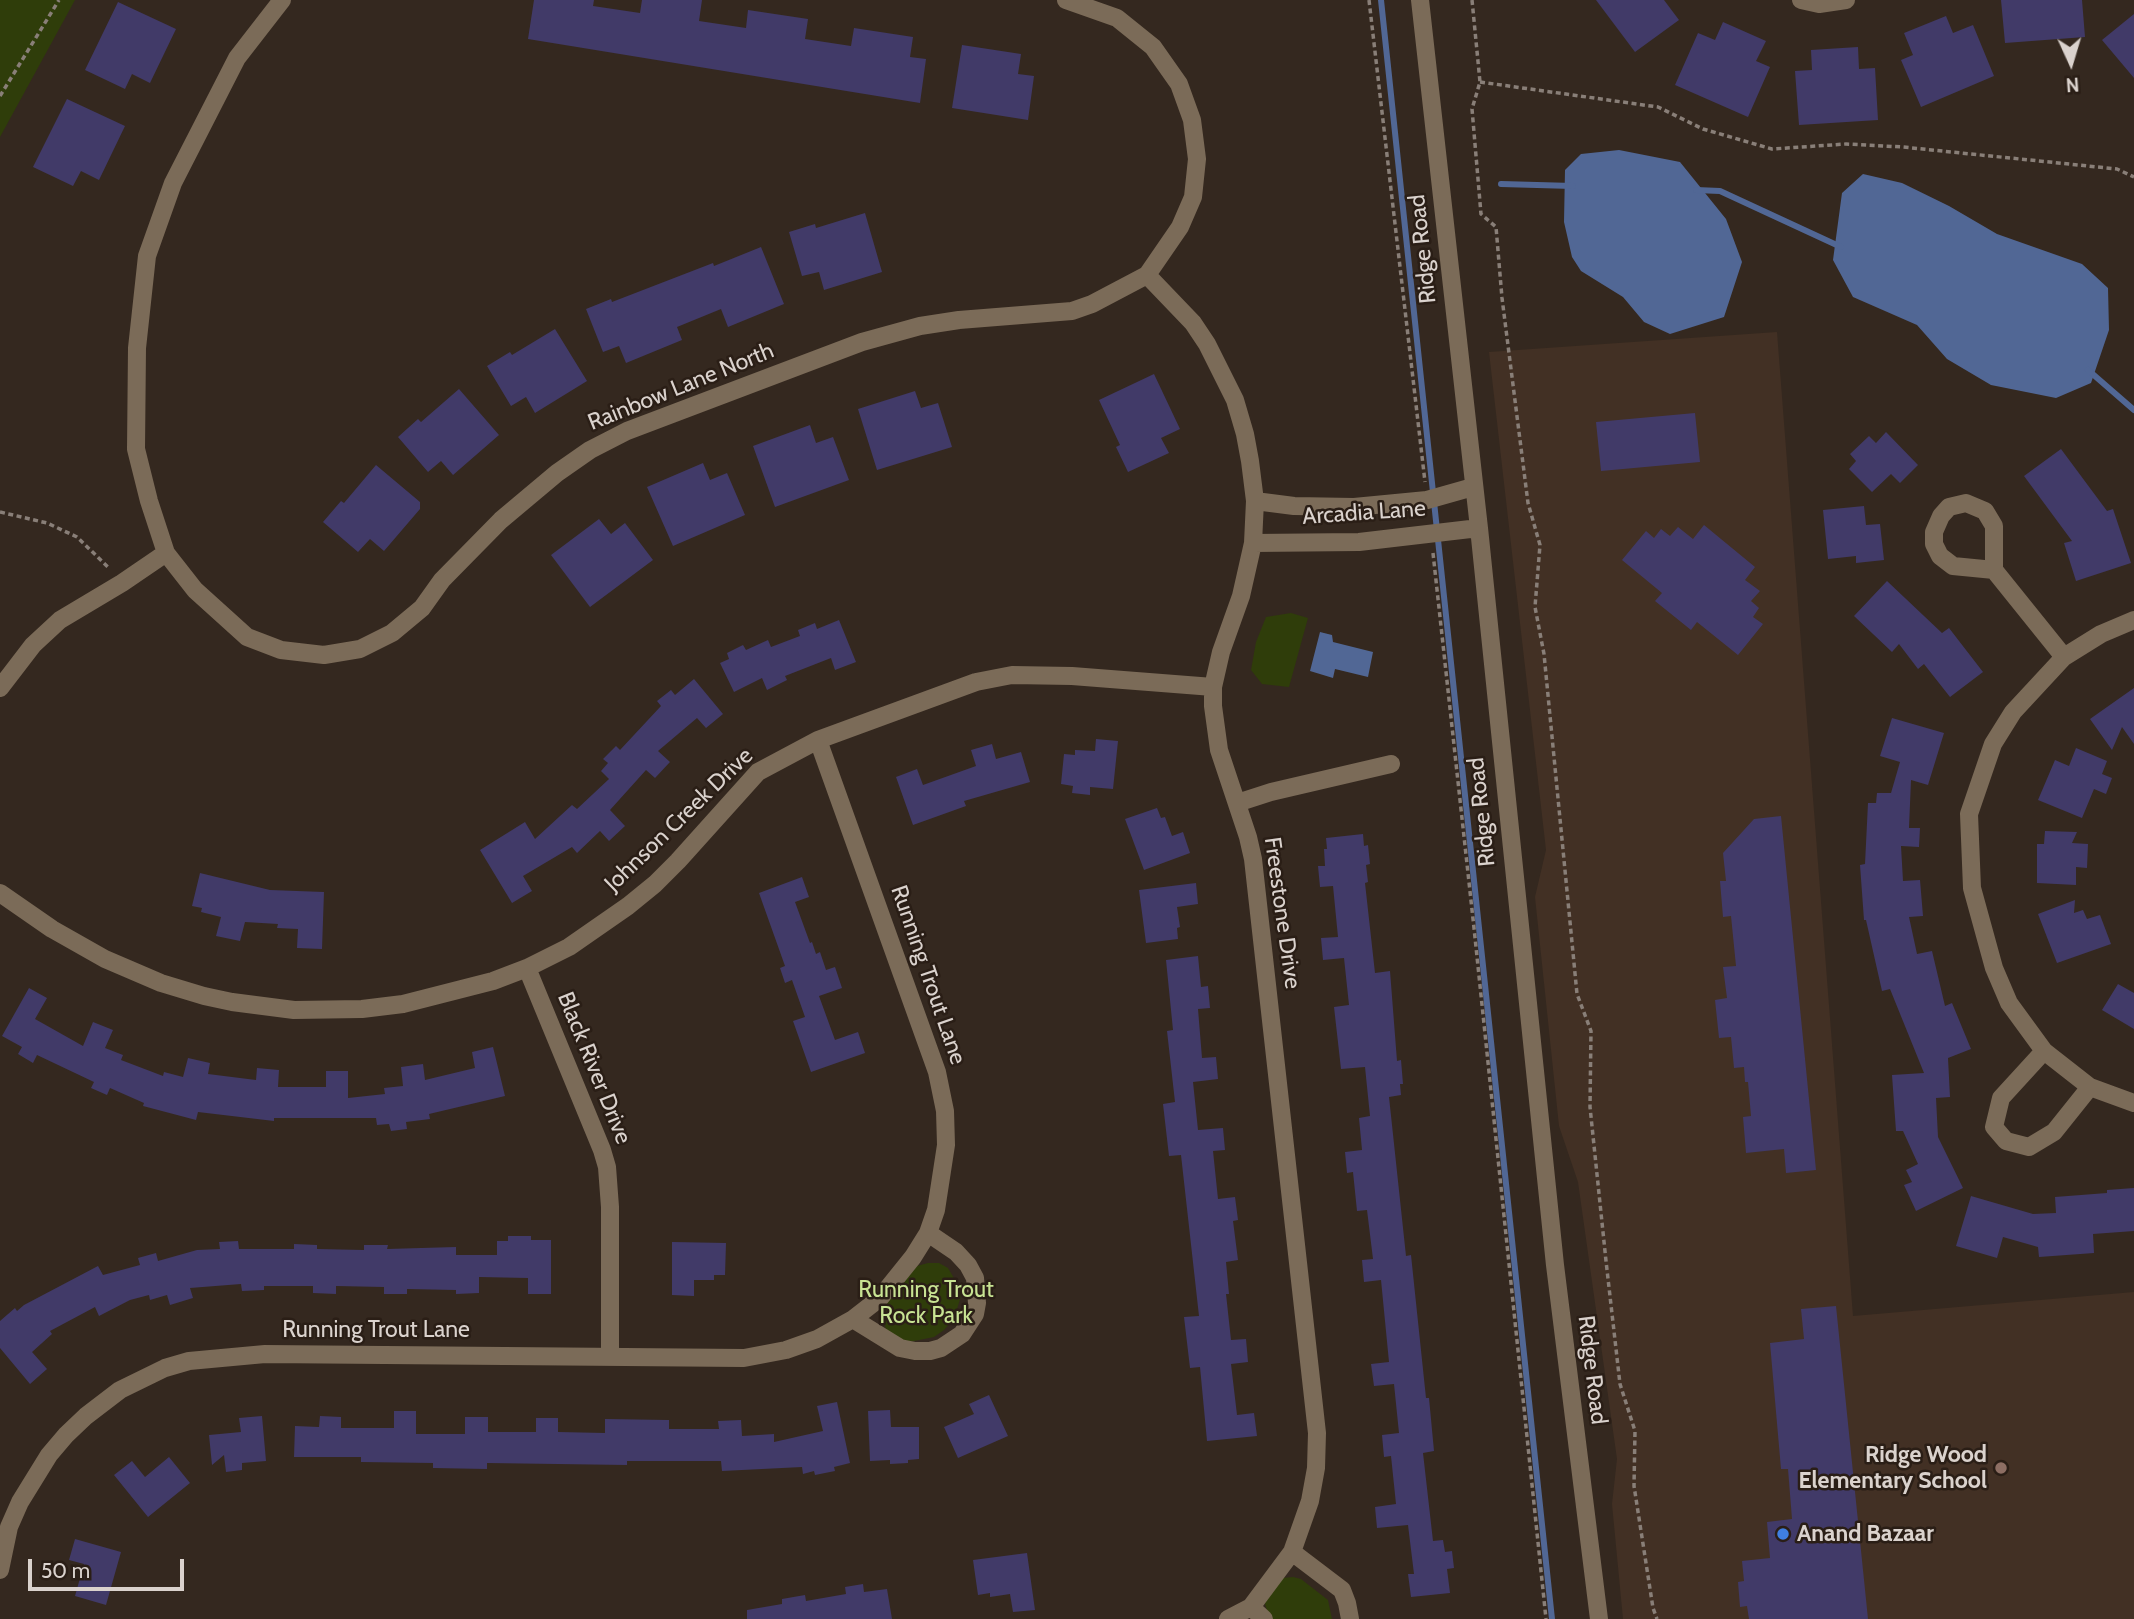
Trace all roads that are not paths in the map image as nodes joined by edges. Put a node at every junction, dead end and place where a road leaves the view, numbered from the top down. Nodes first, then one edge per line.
1 (282, 0) edge
2 (1066, 0) edge
3 (1420, 0) edge
4 (1801, 0) edge
5 (1846, 0) edge
6 (1147, 275) junction
7 (1473, 487) junction
8 (1255, 501) junction
9 (1479, 528) junction
10 (1252, 543) junction
11 (166, 553) junction
12 (1994, 570) dead end
13 (2134, 620) edge
14 (2064, 657) junction
15 (1213, 687) junction
16 (0, 688) edge
17 (818, 740) junction
18 (1391, 764) dead end
19 (1237, 803) junction
20 (0, 893) edge
21 (527, 968) junction
22 (2044, 1051) junction
23 (2091, 1087) junction
24 (2134, 1103) edge
25 (928, 1233) junction
26 (853, 1319) junction
27 (610, 1356) junction
28 (1292, 1552) junction
29 (0, 1570) edge
30 (1258, 1613) edge
31 (1228, 1619) edge
32 (1350, 1619) edge
33 (1599, 1619) edge

1 - 11 street, Rainbow Lane North
2 - 6 street
3 - 7 street, Ridge Road
4 - 5 street
6 - 8 street, Freestone Drive
6 - 11 street, Rainbow Lane North
7 - 8 street, Arcadia Lane
7 - 9 street, Ridge Road
8 - 10 street, Freestone Drive
9 - 10 street, Arcadia Lane
9 - 33 street, Ridge Road
10 - 15 street, Freestone Drive
11 - 16 street
12 - 14 street
13 - 14 street
14 - 22 street
15 - 17 street, Johnson Creek Drive
15 - 19 street, Freestone Drive
17 - 21 street, Johnson Creek Drive
17 - 25 street, Running Trout Lane
18 - 19 street
19 - 28 street, Freestone Drive
20 - 21 street, Johnson Creek Drive
21 - 27 street, Black River Drive
22 - 23 street
22 - 23 street
23 - 24 street
25 - 26 street, Running Trout Lane
25 - 26 street
26 - 27 street, Running Trout Lane
27 - 29 street, Running Trout Lane
28 - 30 street, Freestone Drive
28 - 32 street
30 - 31 street, Freestone Drive

